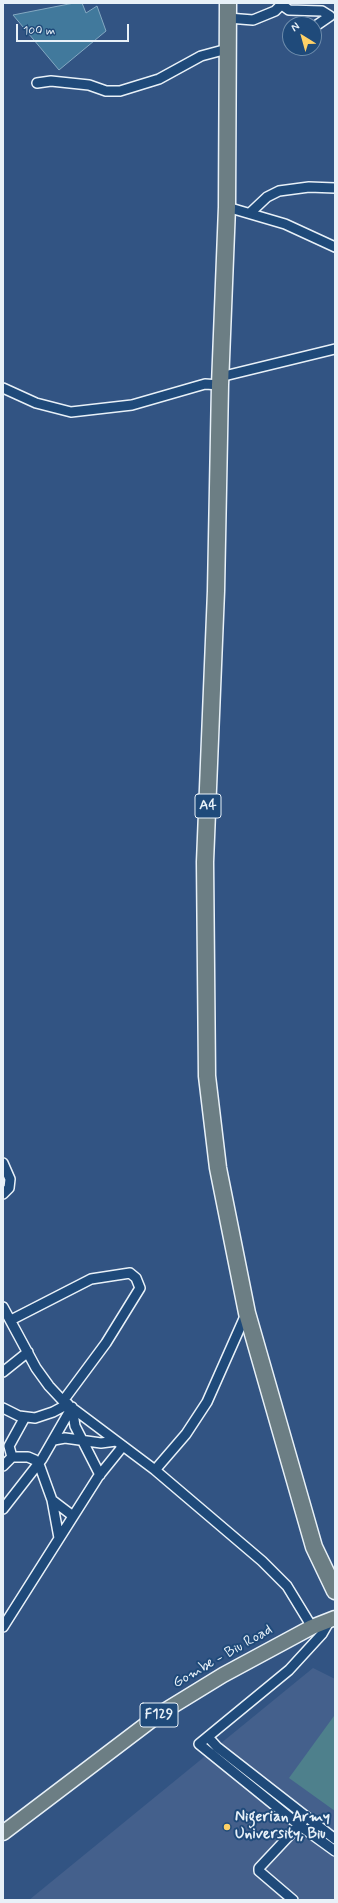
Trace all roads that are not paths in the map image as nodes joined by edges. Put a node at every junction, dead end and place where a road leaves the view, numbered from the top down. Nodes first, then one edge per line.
1 (283, 4) edge
2 (228, 11) edge
3 (332, 14) edge
4 (322, 21) edge
5 (227, 50) junction
6 (37, 83) dead end
7 (335, 188) edge
8 (227, 207) junction
9 (250, 213) junction
10 (335, 247) edge
11 (335, 349) edge
12 (220, 381) junction
13 (3, 388) edge
14 (3, 1163) edge
15 (3, 1194) edge
16 (3, 1307) edge
17 (247, 1313) junction
18 (11, 1320) junction
19 (28, 1352) junction
20 (3, 1372) edge
21 (68, 1404) junction
22 (3, 1408) edge
23 (25, 1418) junction
24 (82, 1439) junction
25 (54, 1440) junction
26 (120, 1444) junction
27 (12, 1457) junction
28 (39, 1464) junction
29 (3, 1466) edge
30 (155, 1470) junction
31 (100, 1475) junction
32 (52, 1500) junction
33 (3, 1509) edge
34 (73, 1516) junction
35 (60, 1538) junction
36 (335, 1591) edge
37 (333, 1617) edge
38 (3, 1627) edge
39 (312, 1627) junction
40 (208, 1737) junction
41 (306, 1818) junction
42 (299, 1825) junction
43 (3, 1833) edge
44 (335, 1839) edge
45 (335, 1851) edge
46 (293, 1900) edge

1 - 2 street
1 - 3 street
2 - 5 highway, A4
3 - 4 street
5 - 6 street
5 - 8 highway, A4
7 - 9 street
8 - 9 street
8 - 12 highway, A4
9 - 10 street
11 - 12 street
12 - 13 street
12 - 17 highway, A4
14 - 15 street
16 - 18 street
17 - 30 street
17 - 36 highway, A4
18 - 19 street
18 - 21 street
19 - 20 street
19 - 21 street
21 - 23 street
21 - 24 street
21 - 25 street
21 - 26 street
22 - 23 street
23 - 27 street
24 - 25 street
24 - 26 street
24 - 31 street
25 - 28 street
26 - 30 street
26 - 31 street
27 - 28 street
27 - 29 street
28 - 32 street
28 - 33 street
30 - 39 street
31 - 34 street
32 - 34 street
32 - 35 street
34 - 35 street
35 - 38 street
37 - 39 main road, Gombe - Biu Road / F129
37 - 40 street
39 - 43 main road, Gombe - Biu Road / F129
40 - 41 street
40 - 42 street
41 - 42 street
41 - 44 street
42 - 45 street
42 - 46 street

